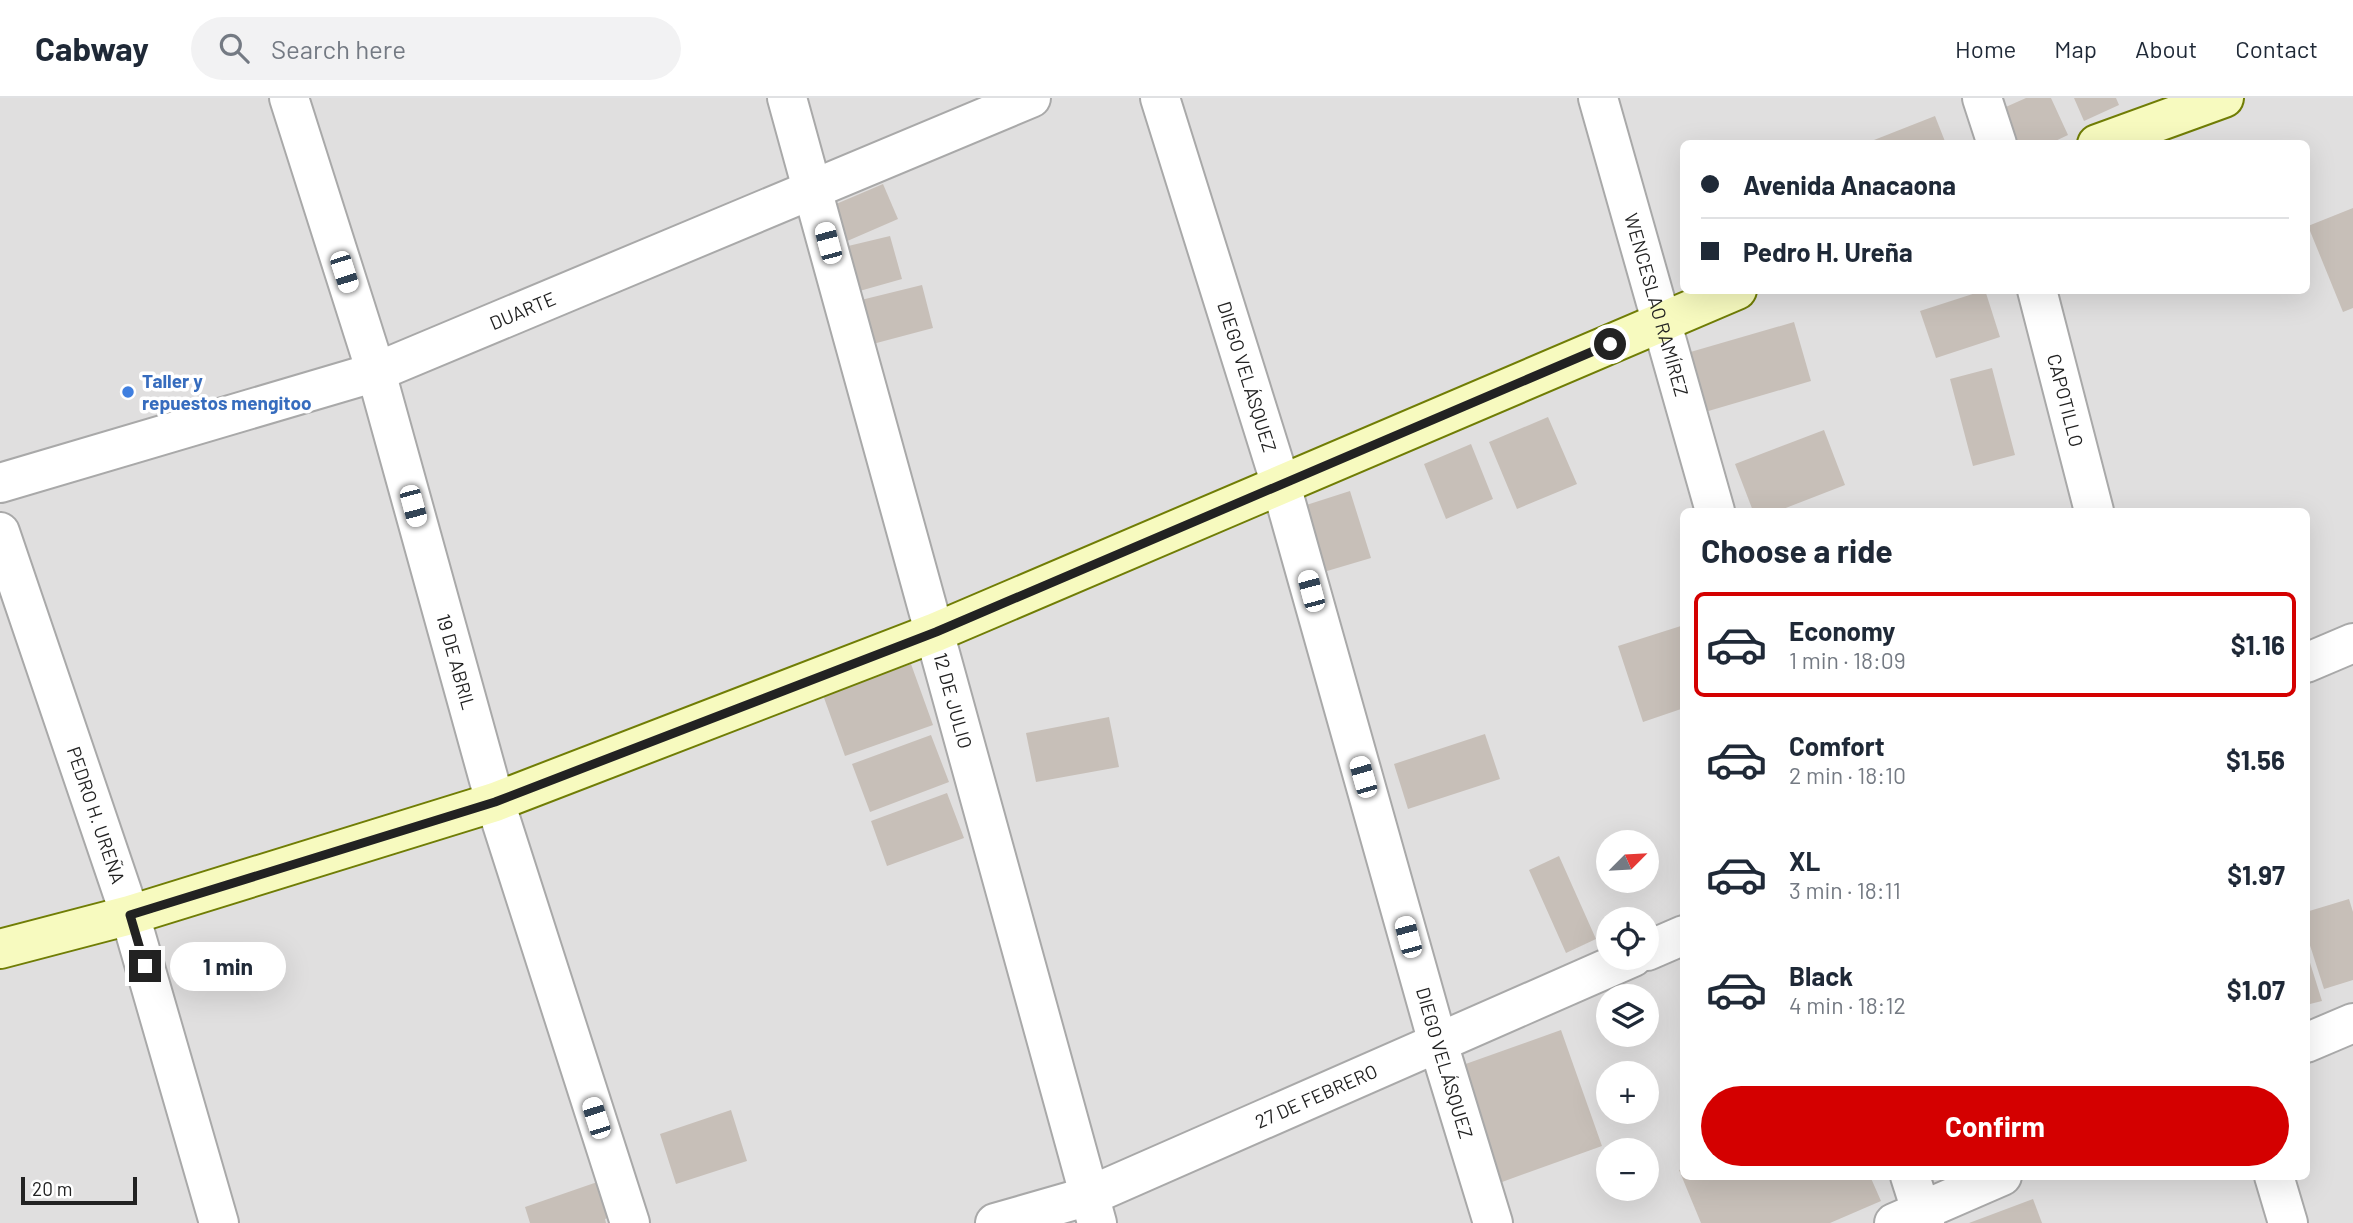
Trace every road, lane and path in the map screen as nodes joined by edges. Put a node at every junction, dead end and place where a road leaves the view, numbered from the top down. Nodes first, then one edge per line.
1 (289, 98) edge
2 (787, 98) edge
3 (1031, 98) edge
4 (1160, 98) edge
5 (1598, 98) edge
6 (1982, 98) edge
7 (2224, 98) edge
8 (1996, 140) edge
9 (2108, 140) edge
10 (813, 191) junction
11 (1728, 294) edge
12 (2038, 294) edge
13 (1661, 323) junction
14 (376, 372) junction
15 (0, 483) edge
16 (1281, 485) junction
17 (1713, 508) edge
18 (2093, 508) edge
19 (0, 532) edge
20 (6, 575) edge
21 (936, 632) junction
22 (2353, 643) edge
23 (2310, 661) edge
24 (495, 802) junction
25 (130, 915) junction
26 (1680, 937) edge
27 (1659, 946) edge
28 (0, 949) edge
29 (1604, 970) edge
30 (2353, 1023) edge
31 (2310, 1041) edge
32 (1438, 1043) junction
33 (1991, 1180) edge
34 (2275, 1180) edge
35 (1913, 1208) edge
36 (1093, 1209) edge
37 (219, 1223) edge
38 (630, 1223) edge
39 (995, 1223) edge
40 (1493, 1223) edge
41 (2288, 1223) edge

1 - 14 street, 19 DE ABRIL
2 - 10 street, 12 DE JULIO
3 - 10 street, DUARTE
4 - 16 street, DIEGO VELÁSQUEZ
5 - 13 street, WENCESLAO RAMÍREZ
6 - 8 street
7 - 9 street
10 - 14 street, DUARTE
10 - 21 street, 12 DE JULIO
11 - 13 street
12 - 18 street, CAPOTILLO
13 - 16 street
13 - 17 street, WENCESLAO RAMÍREZ
14 - 15 street, DUARTE
14 - 24 street, 19 DE ABRIL
16 - 21 street
16 - 32 street, DIEGO VELÁSQUEZ
19 - 20 street, PEDRO H. UREÑA
20 - 25 street, PEDRO H. UREÑA
21 - 24 street
21 - 36 street, 12 DE JULIO
22 - 23 street
24 - 25 street
24 - 38 street, 19 DE ABRIL
25 - 28 street
25 - 37 street, PEDRO H. UREÑA
26 - 27 street
29 - 32 street, 27 DE FEBRERO
30 - 31 street
32 - 36 street, 27 DE FEBRERO
32 - 40 street, DIEGO VELÁSQUEZ
33 - 35 street
34 - 41 street
36 - 39 street, 27 DE FEBRERO

